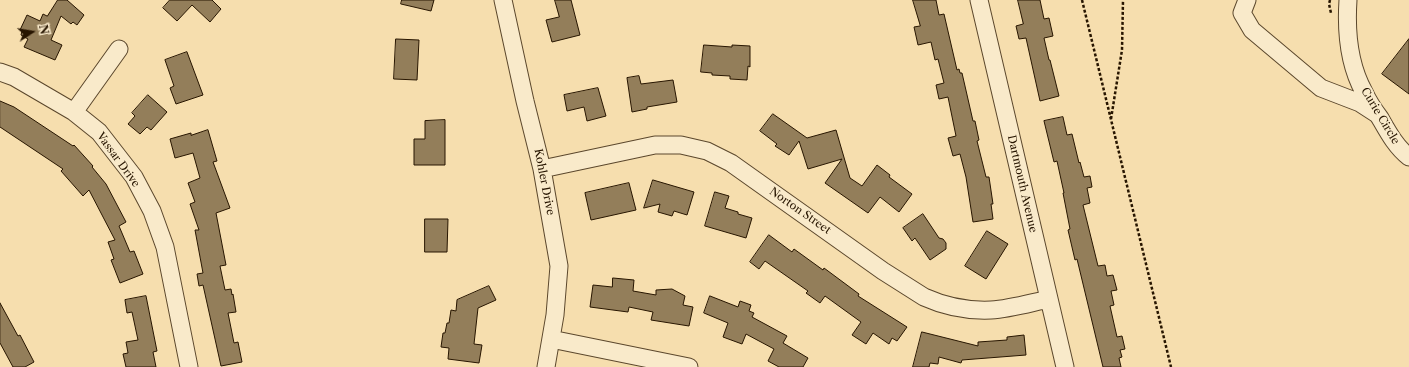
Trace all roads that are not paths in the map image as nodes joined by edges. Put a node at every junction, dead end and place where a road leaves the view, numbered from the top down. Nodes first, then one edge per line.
1 (503, 0) edge
2 (979, 0) edge
3 (1247, 0) edge
4 (1348, 0) edge
5 (119, 49) dead end
6 (0, 72) edge
7 (74, 112) junction
8 (1377, 114) junction
9 (1409, 157) edge
10 (542, 169) junction
11 (1049, 299) junction
12 (551, 340) junction
13 (189, 367) edge
14 (546, 367) edge
15 (688, 367) edge
16 (1065, 367) edge

1 - 10 street, Kohler Drive
2 - 11 street, Dartmouth Avenue
3 - 8 street
4 - 8 street, Curie Circle
5 - 7 street
6 - 7 street, Vassar Drive
7 - 13 street, Vassar Drive
8 - 9 street, Curie Circle
10 - 11 street, Norton Street
10 - 12 street, Kohler Drive
11 - 16 street, Dartmouth Avenue
12 - 14 street, Kohler Drive
12 - 15 street

